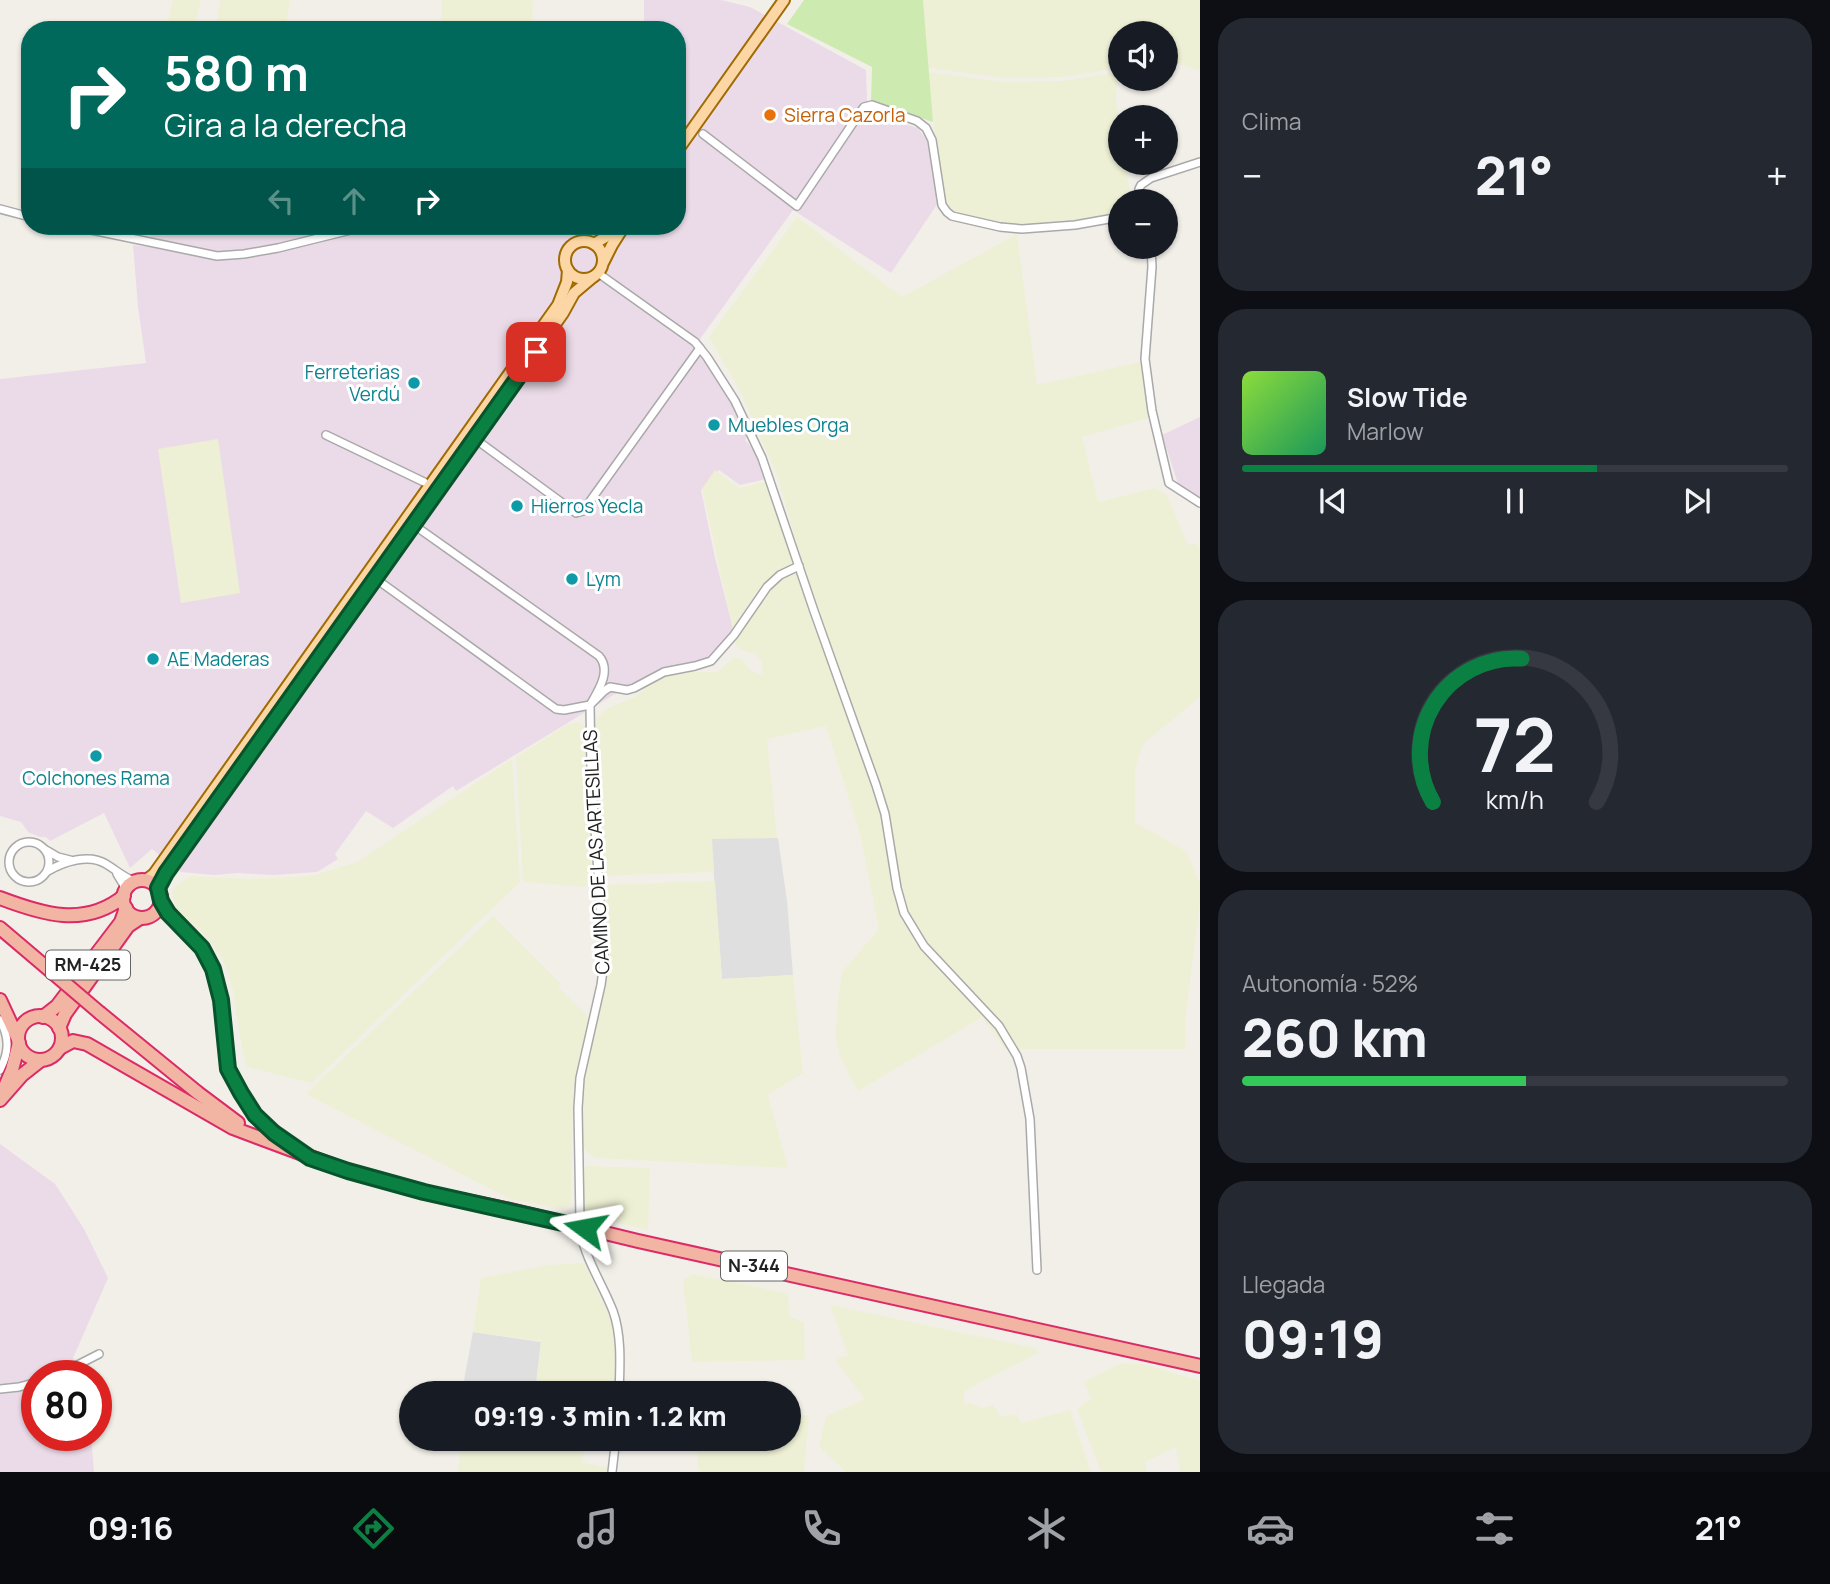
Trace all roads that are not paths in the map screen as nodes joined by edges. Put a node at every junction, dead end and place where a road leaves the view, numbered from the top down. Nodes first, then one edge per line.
1 (777, 0) edge
2 (783, 0) edge
3 (686, 126) edge
4 (703, 134) dead end
5 (686, 138) edge
6 (1200, 162) edge
7 (1139, 189) edge
8 (0, 209) edge
9 (21, 215) edge
10 (1108, 219) edge
11 (116, 235) edge
12 (331, 235) edge
13 (608, 235) edge
14 (618, 235) edge
15 (594, 244) junction
16 (1151, 259) edge
17 (568, 270) junction
18 (598, 271) junction
19 (700, 348) junction
20 (326, 435) dead end
21 (482, 444) dead end
22 (424, 482) dead end
23 (1200, 503) edge
24 (421, 530) dead end
25 (799, 566) junction
26 (383, 584) dead end
27 (590, 705) junction
28 (45, 849) junction
29 (11, 851) junction
30 (0, 856) edge
31 (74, 861) junction
32 (0, 866) edge
33 (10, 870) junction
34 (114, 870) junction
35 (47, 871) junction
36 (131, 891) junction
37 (160, 895) junction
38 (0, 898) edge
39 (140, 918) junction
40 (0, 928) edge
41 (0, 1000) edge
42 (43, 1017) junction
43 (0, 1020) edge
44 (59, 1028) junction
45 (18, 1041) junction
46 (60, 1048) junction
47 (41, 1060) junction
48 (0, 1070) edge
49 (0, 1098) edge
50 (278, 1145) junction
51 (310, 1158) junction
52 (580, 1220) dead end
53 (581, 1235) dead end
54 (1037, 1270) dead end
55 (99, 1354) dead end
56 (88, 1360) edge
57 (1200, 1366) edge
58 (619, 1381) edge
59 (21, 1386) edge
60 (0, 1389) edge
61 (614, 1451) edge
62 (612, 1472) edge

1 - 3 main road
2 - 5 main road
4 - 10 street
6 - 7 street
8 - 9 street
11 - 12 street
13 - 15 main road
14 - 18 main road
15 - 17 main road
15 - 18 main road
16 - 23 street
17 - 18 main road
17 - 36 main road
18 - 19 street
18 - 37 main road
19 - 21 street
19 - 25 street
20 - 22 street
24 - 27 street
25 - 27 street, CAMINO DE LAS ARTESILLAS
25 - 54 street
26 - 27 street
27 - 52 street, CAMINO DE LAS ARTESILLAS
28 - 29 street
28 - 31 street
28 - 35 street
29 - 30 street
29 - 33 street
31 - 34 street
31 - 35 street
32 - 33 street
33 - 35 street
34 - 36 street
34 - 36 street
36 - 37 highway
36 - 38 highway
36 - 39 highway
36 - 42 highway, RM-425
37 - 39 highway
37 - 51 highway
39 - 44 highway, RM-425
40 - 50 highway, N-344, bridge
41 - 45 highway
42 - 44 highway
42 - 45 highway
43 - 48 street
44 - 46 highway
45 - 47 highway
45 - 49 highway
46 - 47 highway
46 - 50 highway
47 - 49 highway
50 - 51 highway, N-344
51 - 57 highway, N-344
53 - 58 street
55 - 56 street
59 - 60 street
61 - 62 street

